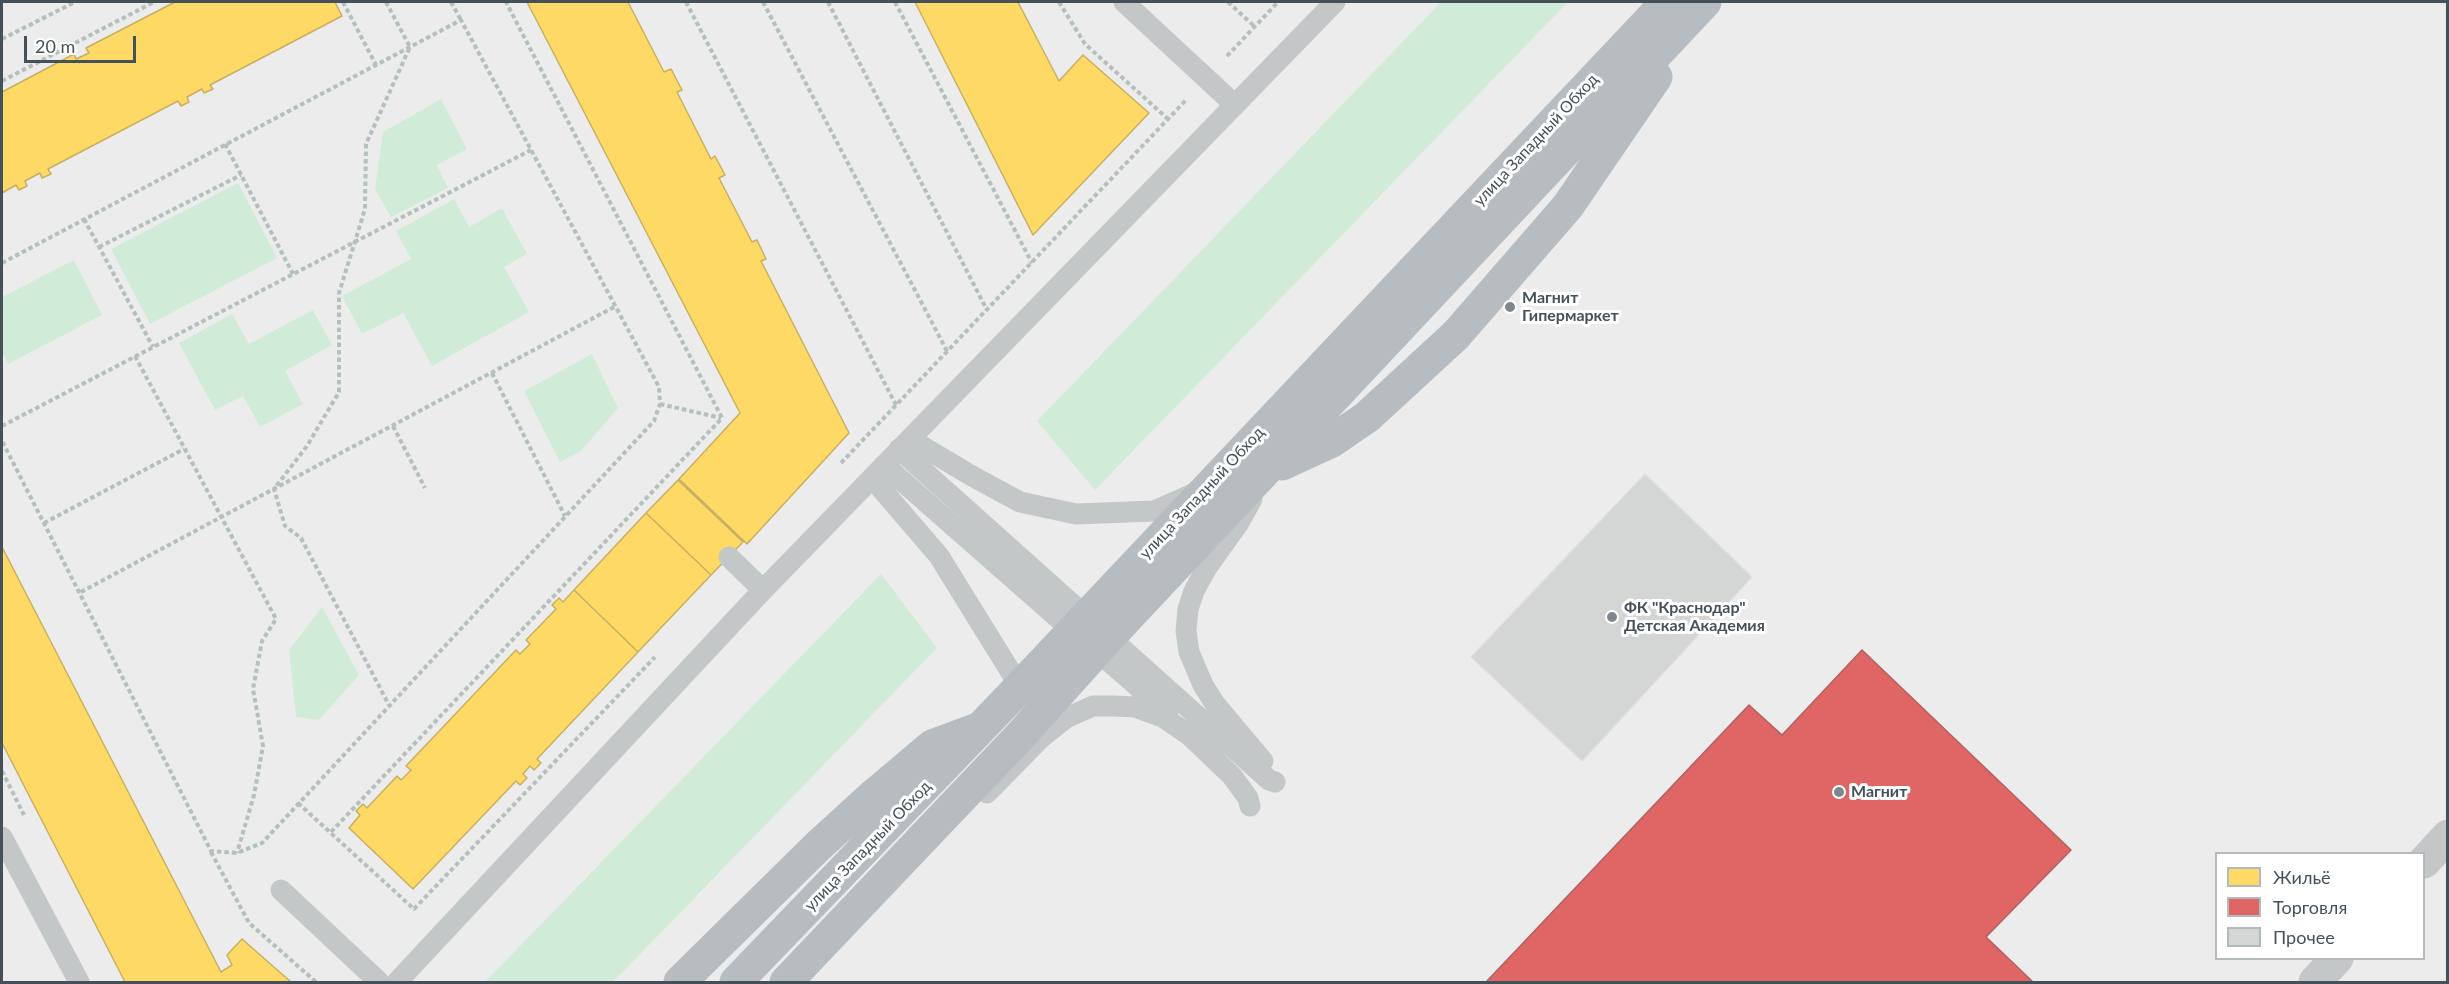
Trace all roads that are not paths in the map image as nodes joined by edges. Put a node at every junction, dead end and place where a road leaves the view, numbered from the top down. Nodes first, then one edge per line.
1 (1124, 2) edge
2 (1335, 2) edge
3 (1705, 2) edge
4 (1674, 15) edge
5 (1235, 105) junction
6 (905, 444) junction
7 (1269, 468) junction
8 (878, 471) junction
9 (1208, 487) junction
10 (729, 557) dead end
11 (763, 590) junction
12 (1092, 635) junction
13 (1020, 687) junction
14 (982, 727) junction
15 (1189, 735) junction
16 (1250, 806) dead end
17 (2448, 836) edge
18 (2, 837) edge
19 (2425, 861) edge
20 (898, 865) junction
21 (281, 890) dead end
22 (2335, 960) edge
23 (79, 982) edge
24 (379, 982) edge
25 (397, 982) edge
26 (680, 982) edge
27 (736, 982) edge
28 (786, 982) edge
29 (2315, 982) edge

1 - 5 lane
2 - 5 lane
3 - 4 highway, улица Западный Обход
4 - 7 highway, улица Западный Обход
4 - 7 highway
4 - 9 highway, улица Западный Обход
5 - 6 lane
6 - 8 lane
6 - 9 lane
6 - 12 lane
7 - 12 highway, улица Западный Обход
7 - 12 lane
8 - 11 lane
8 - 12 lane
8 - 13 lane
9 - 12 highway, улица Западный Обход
10 - 11 lane
11 - 25 lane
12 - 13 highway, улица Западный Обход
12 - 15 lane
12 - 20 highway, улица Западный Обход
13 - 14 highway, улица Западный Обход
14 - 26 highway
14 - 27 highway, улица Западный Обход
15 - 16 lane
15 - 20 lane
17 - 19 street
18 - 23 lane
20 - 28 highway, улица Западный Обход
21 - 24 lane
22 - 29 street

